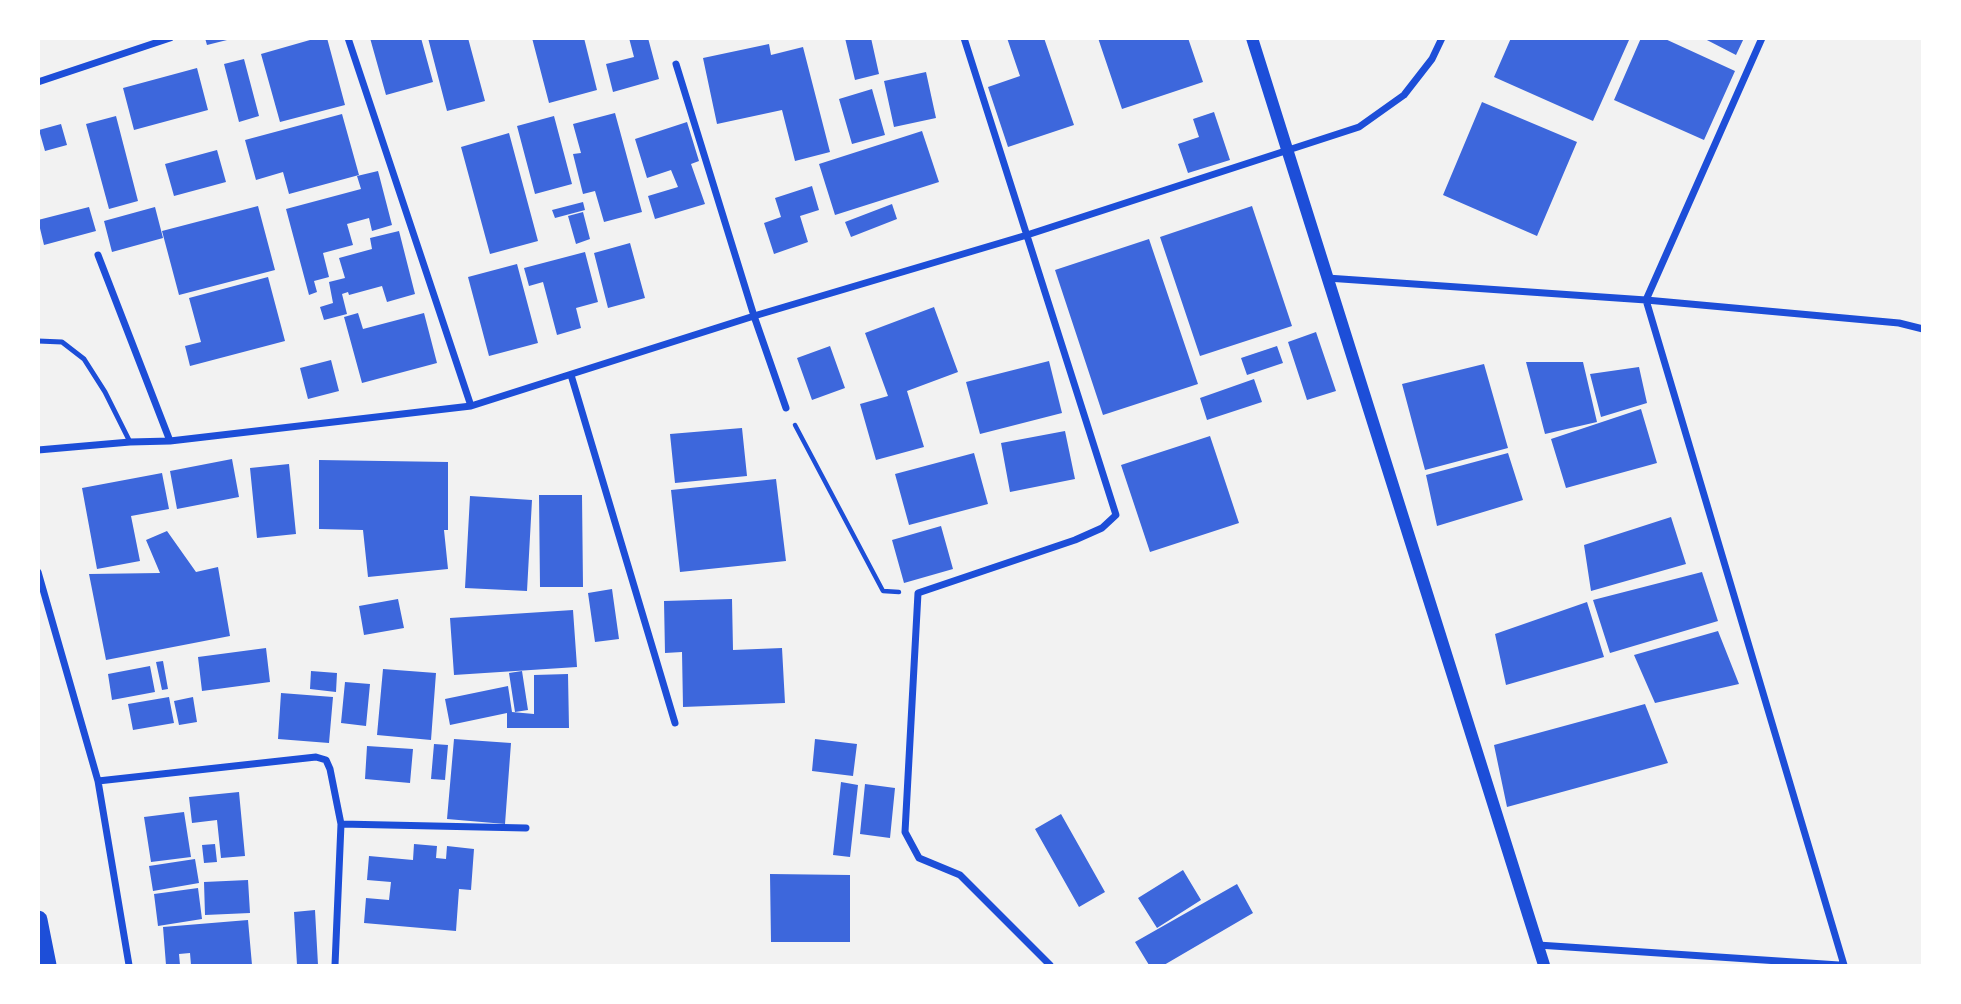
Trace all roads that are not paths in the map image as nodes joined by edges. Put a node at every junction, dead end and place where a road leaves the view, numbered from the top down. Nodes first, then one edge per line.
1 (170, 38) edge
2 (348, 38) edge
3 (964, 38) edge
4 (1252, 38) edge
5 (1443, 38) edge
6 (1762, 38) edge
7 (676, 64) dead end
8 (38, 82) edge
9 (1288, 149) junction
10 (1027, 235) junction
11 (98, 255) dead end
12 (1327, 278) junction
13 (1646, 300) junction
14 (754, 316) junction
15 (1923, 329) edge
16 (38, 341) edge
17 (571, 375) junction
18 (471, 406) junction
19 (786, 408) road end
20 (170, 441) junction
21 (130, 442) junction
22 (38, 450) edge
23 (38, 572) edge
24 (675, 723) dead end
25 (98, 781) junction
26 (341, 824) junction
27 (526, 828) dead end
28 (38, 920) edge
29 (1538, 945) junction
30 (47, 965) edge
31 (129, 965) edge
32 (335, 965) edge
33 (1050, 965) edge
34 (1544, 965) edge
35 (1841, 965) edge

1 - 8 street
2 - 18 street
3 - 10 street
4 - 9 street
5 - 9 street
6 - 13 street
7 - 14 street
9 - 10 street
9 - 12 street
10 - 14 street
10 - 33 street
11 - 20 street
12 - 13 street
12 - 29 street
13 - 15 street
13 - 35 street
14 - 17 street
14 - 19 street
16 - 21 lane
17 - 18 street
17 - 24 street
18 - 20 street
20 - 21 street
21 - 22 street
23 - 25 street
25 - 26 street
25 - 31 street
26 - 27 street
26 - 32 street
28 - 30 highway
29 - 34 street
29 - 35 street

